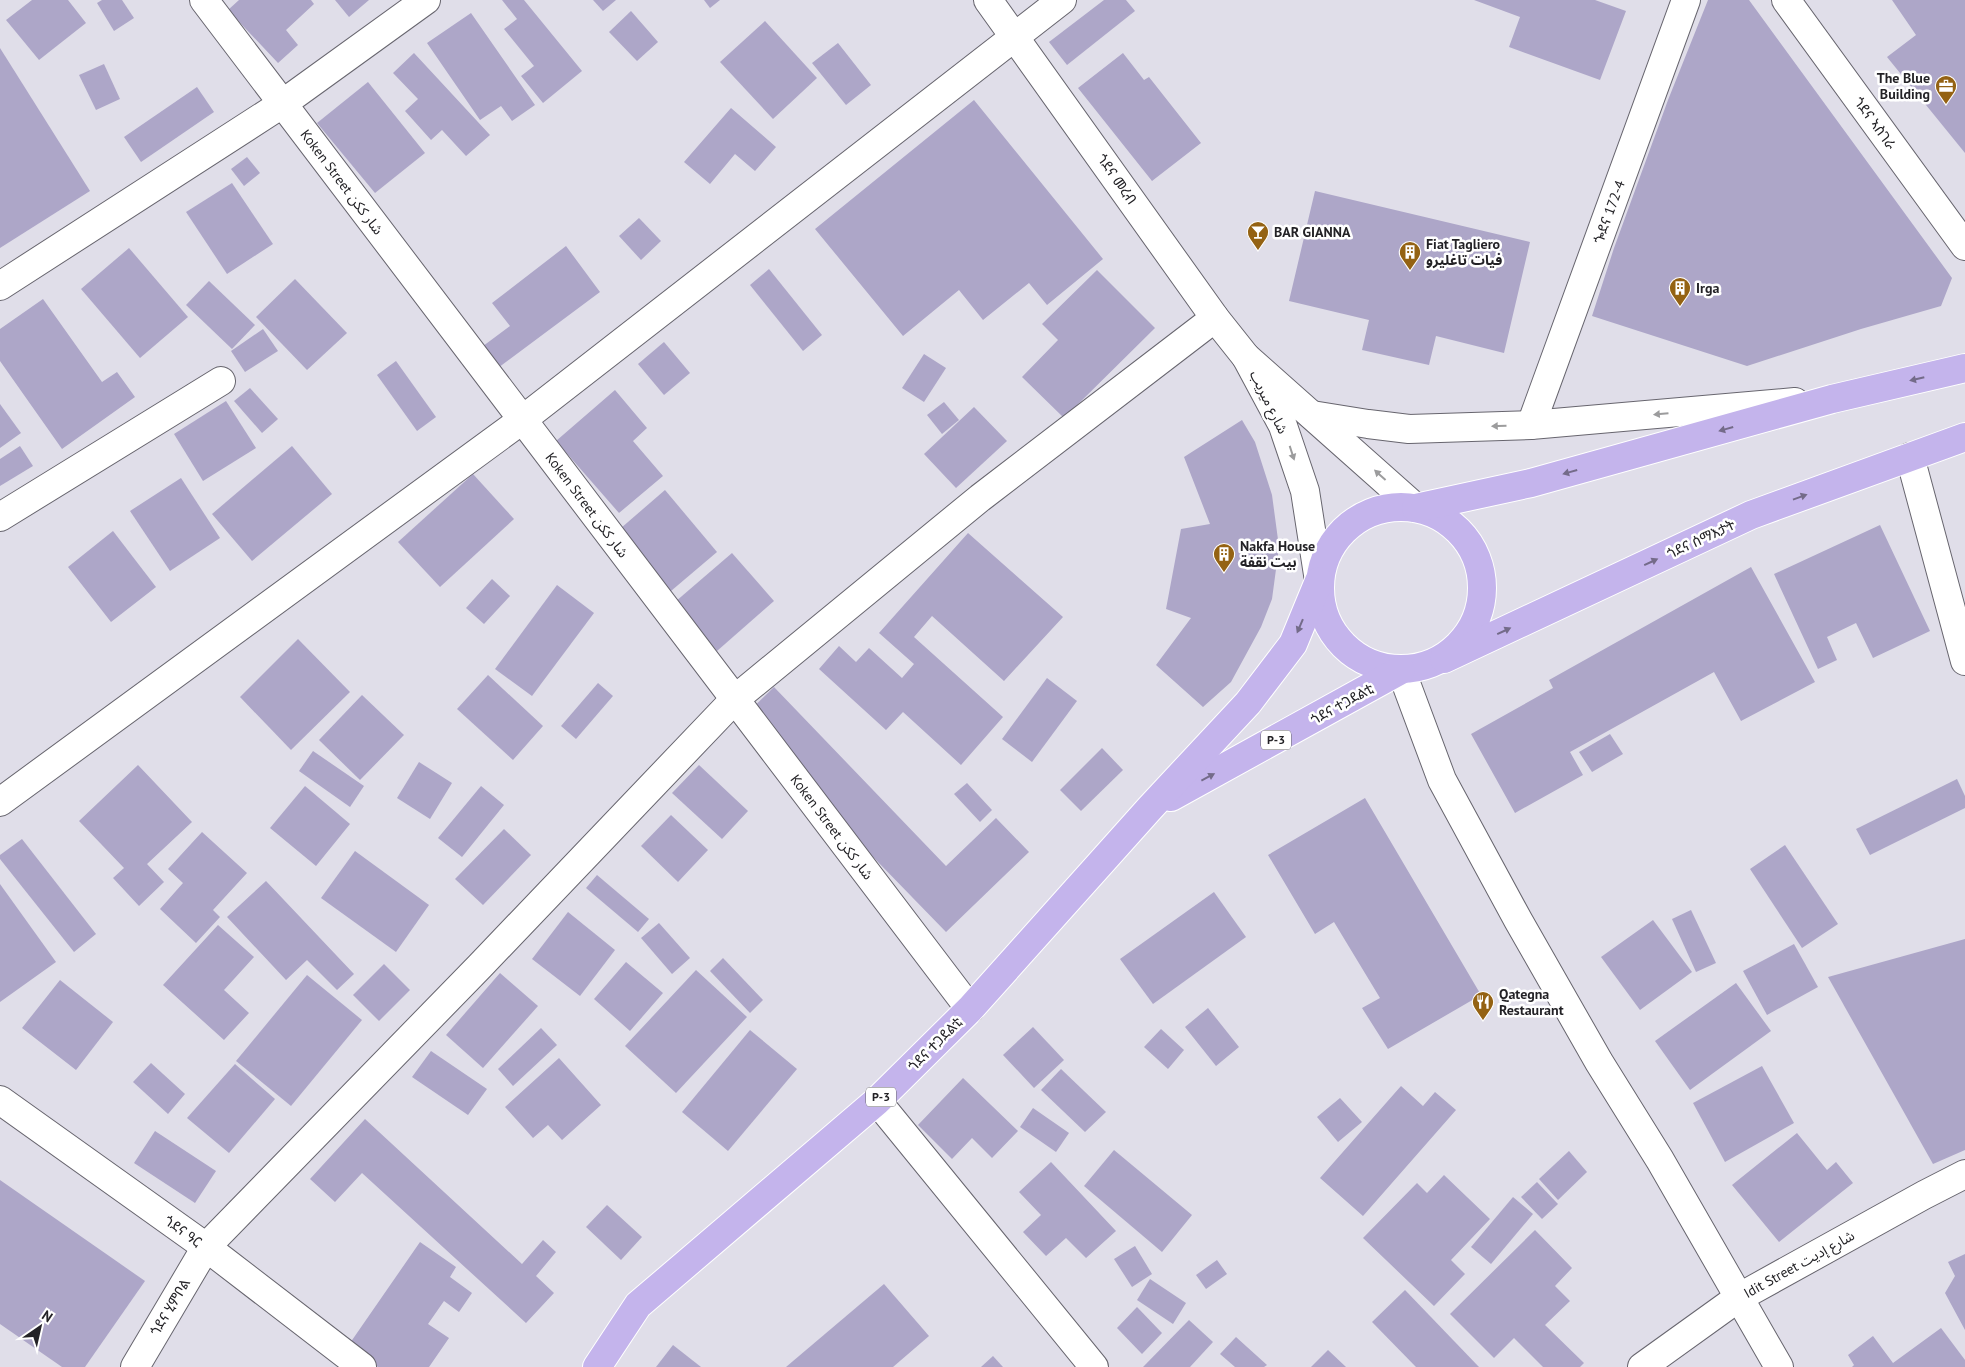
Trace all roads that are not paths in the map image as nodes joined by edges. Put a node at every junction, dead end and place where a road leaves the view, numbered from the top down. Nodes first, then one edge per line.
1 (204, 0) edge
2 (426, 0) edge
3 (988, 0) edge
4 (1062, 0) edge
5 (1686, 0) edge
6 (1786, 0) edge
7 (1016, 37) junction
8 (282, 104) junction
9 (1965, 246) edge
10 (0, 286) edge
11 (1215, 318) junction
12 (1246, 357) junction
13 (1965, 368) edge
14 (221, 381) dead end
15 (1832, 399) junction
16 (1312, 415) junction
17 (522, 420) junction
18 (1531, 425) junction
19 (1965, 436) edge
20 (1910, 457) junction
21 (1416, 508) junction
22 (0, 517) edge
23 (1319, 582) junction
24 (1444, 658) junction
25 (1965, 661) edge
26 (1401, 670) junction
27 (734, 699) junction
28 (0, 802) edge
29 (1150, 808) junction
30 (970, 1009) junction
31 (0, 1100) edge
32 (877, 1101) junction
33 (1965, 1174) edge
34 (206, 1247) junction
35 (1738, 1298) junction
36 (135, 1367) edge
37 (362, 1367) edge
38 (597, 1367) edge
39 (1094, 1367) edge
40 (1642, 1367) edge
41 (1779, 1367) edge

1 - 8 street, Koken Street شار ككن
2 - 8 street
3 - 7 street, ጎደና መረብ
4 - 7 street
5 - 18 street, ጐደና 172-4
6 - 9 street, ጎደና ኣስገራ
7 - 11 street, ጎደና መረብ
7 - 17 street
8 - 10 street
8 - 17 street, Koken Street شار ككن
11 - 12 street, ጎደና መረብ
11 - 27 street, ጎደና ሂምቦል
12 - 16 street, شارع ميريب
12 -> 23 street, شارع ميريب
13 -> 15 main road
14 - 22 street
15 -> 18 street
15 -> 21 main road
18 -> 16 street
21 -> 16 street, شارع ميريب
17 - 27 street, Koken Street شار ككن
17 - 28 street
19 - 20 main road, ጎደና ሰማእታት
24 -> 20 main road, ጎደና ሰማእታት
20 - 25 street
21 - 23 main road
21 - 24 main road
23 - 26 main road
23 -> 29 main road, ጎደና ተጋደልቲ / P-3
24 - 26 main road
29 -> 26 main road, ጎደና ተጋደልቲ / P-3
26 - 35 street
27 - 30 street, Koken Street شار ككن
27 - 34 street, ጎደና ሂምቦል
29 - 30 main road, ጎደና ተጋደልቲ / P-3
30 - 32 main road, ጎደና ተጋደልቲ / P-3
31 - 34 street, ጎደና ዓር
32 - 38 main road, ጎደና ተጋደልቲ / P-3
32 - 39 street
33 - 35 street, Idit Street شارع إديت
34 - 36 street, ጎደና ሂምቦል
34 - 37 street, ጎደና ዓር
35 - 40 street, Idit Street شارع إديت
35 - 41 street

